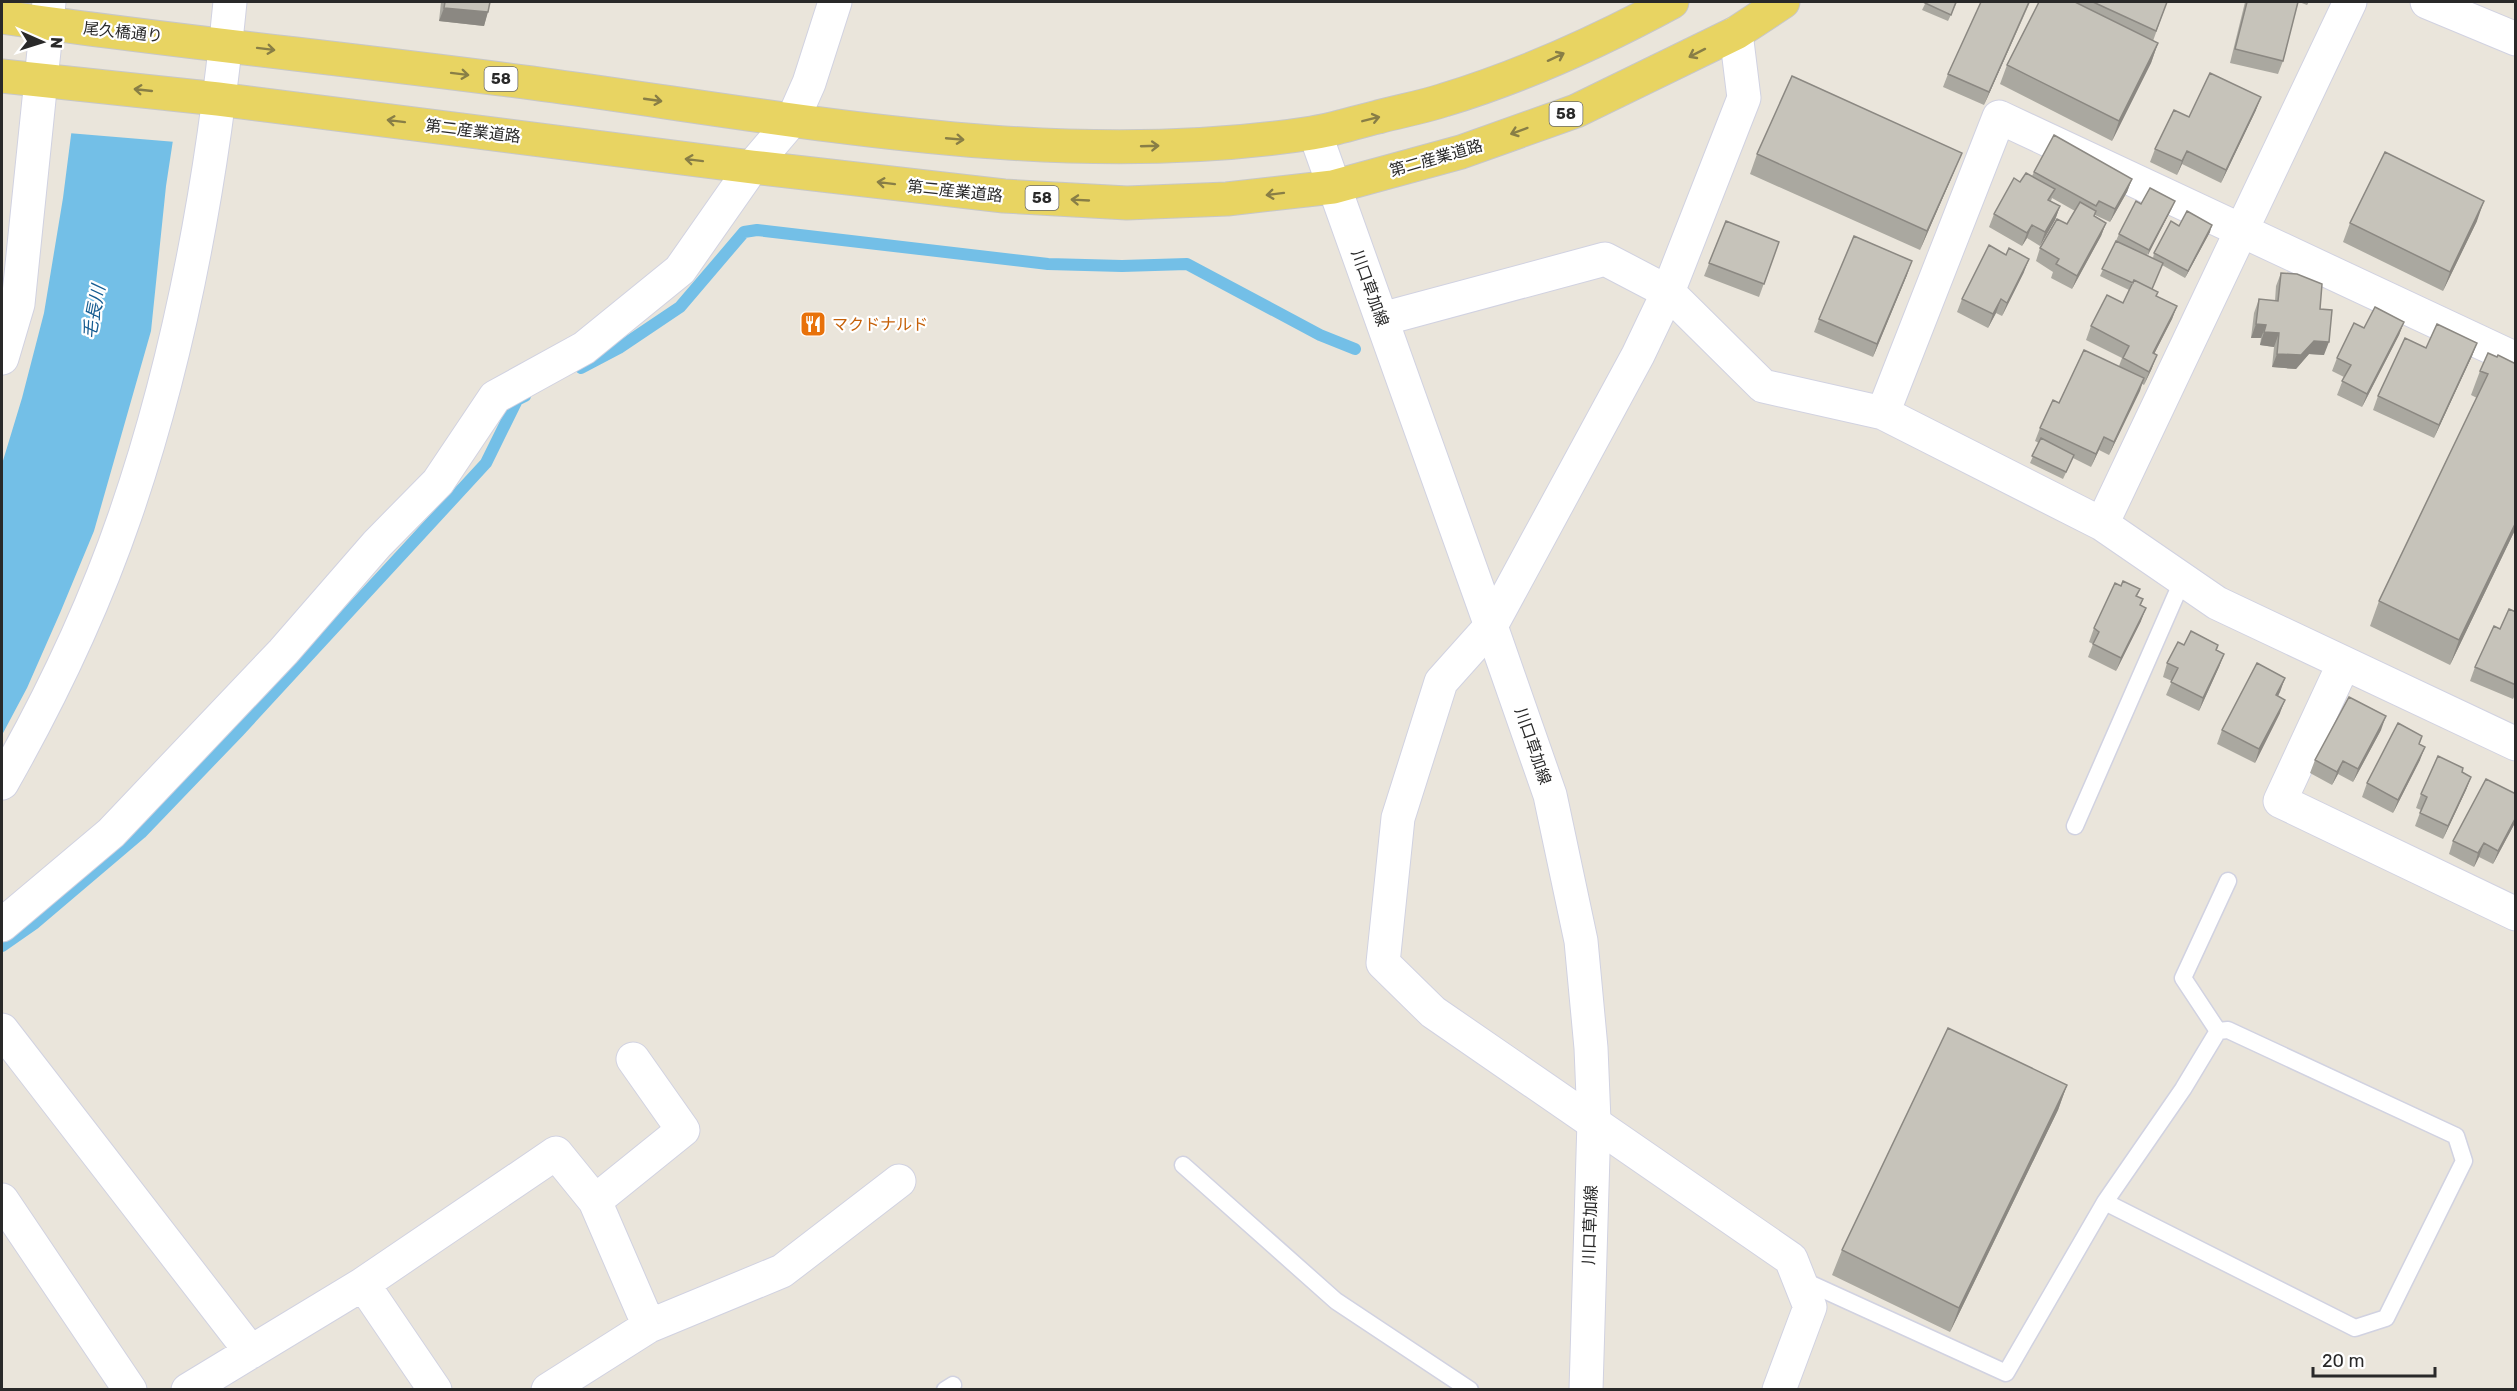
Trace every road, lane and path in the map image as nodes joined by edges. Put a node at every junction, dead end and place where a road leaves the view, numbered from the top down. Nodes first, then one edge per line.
1 (230, 2) edge
2 (835, 2) edge
3 (1672, 2) edge
4 (1783, 2) edge
5 (2350, 2) edge
6 (2427, 2) edge
7 (2, 17) edge
8 (52, 17) edge
9 (1736, 33) junction
10 (2516, 39) edge
11 (217, 43) junction
12 (2, 76) edge
13 (47, 80) junction
14 (210, 98) junction
15 (793, 119) junction
16 (1315, 133) junction
17 (752, 167) junction
18 (1333, 187) junction
19 (2241, 230) junction
20 (1668, 292) junction
21 (1382, 319) junction
22 (2, 358) edge
23 (2516, 359) edge
24 (1883, 413) junction
25 (2102, 524) junction
26 (2183, 579) junction
27 (1491, 626) junction
28 (2344, 663) junction
29 (2516, 744) edge
30 (2, 783) edge
31 (2075, 826) dead end
32 (2228, 881) dead end
33 (2516, 914) edge
34 (2, 925) edge
35 (2, 1029) edge
36 (2218, 1031) junction
37 (633, 1059) dead end
38 (1594, 1121) junction
39 (1184, 1165) dead end
40 (900, 1181) dead end
41 (2, 1200) edge
42 (595, 1201) junction
43 (2105, 1202) junction
44 (1799, 1278) junction
45 (363, 1284) junction
46 (649, 1326) junction
47 (251, 1352) junction
48 (130, 1389) edge
49 (188, 1389) edge
50 (435, 1389) edge
51 (548, 1389) edge
52 (1470, 1389) edge
53 (1586, 1389) edge
54 (1779, 1389) edge

1 - 11 street
2 - 15 street
16 -> 3 main road, 58
4 - 9 main road, 第二産業道路 / 58
5 - 19 street
6 - 10 street
7 - 8 main road, 尾久橋通り / 58
8 - 11 main road, 尾久橋通り / 58
8 - 13 street
9 -> 18 main road, 第二産業道路 / 58
9 - 20 street
11 - 14 street
11 -> 15 main road, 58
12 - 13 main road, 58
14 -> 13 main road, 58
13 - 22 street
17 -> 14 main road, 第二産業道路 / 58
14 - 30 street
15 -> 16 main road, 58
15 - 17 street
16 - 18 street, 川口草加線
18 -> 17 main road, 第二産業道路 / 58
17 - 34 street
18 - 21 street, 川口草加線
19 - 23 street
19 - 24 street
19 - 25 street
20 - 21 street
20 - 24 street
20 - 27 street
21 - 27 street, 川口草加線
24 - 25 street
25 - 26 street
26 - 28 street
26 - 31 lane
27 - 38 street, 川口草加線
27 - 38 street
28 - 29 street
28 - 33 street
32 - 36 lane
35 - 47 street
36 - 43 lane
36 - 43 lane
37 - 42 street
38 - 44 street
38 - 53 street, 川口草加線
39 - 52 lane
40 - 46 street
41 - 48 street
42 - 45 street
42 - 46 street
43 - 44 lane
44 - 54 street
45 - 47 street
45 - 50 street
46 - 51 street
47 - 49 street

